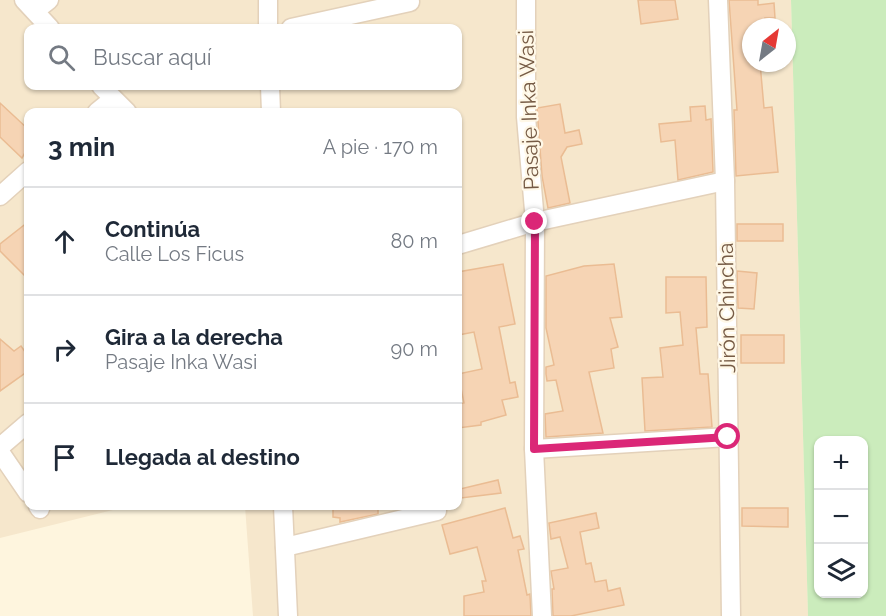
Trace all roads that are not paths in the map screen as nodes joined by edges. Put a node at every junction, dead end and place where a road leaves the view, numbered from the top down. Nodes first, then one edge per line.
1 (268, 0) edge
2 (526, 0) edge
3 (718, 0) edge
4 (410, 2) dead end
5 (36, 4) edge
6 (48, 24) edge
7 (268, 24) edge
8 (309, 24) edge
9 (270, 90) edge
10 (107, 92) edge
11 (99, 108) edge
12 (123, 108) edge
13 (271, 108) edge
14 (24, 175) edge
15 (725, 181) junction
16 (0, 196) edge
17 (535, 222) junction
18 (462, 244) edge
19 (24, 426) edge
20 (728, 437) junction
21 (0, 447) edge
22 (534, 449) junction
23 (0, 452) edge
24 (24, 487) edge
25 (283, 510) edge
26 (437, 511) dead end
27 (285, 547) junction
28 (288, 616) edge
29 (542, 616) edge
30 (730, 616) edge

1 - 7 street
2 - 17 street, Pasaje Inka Wasi
3 - 15 street, Jirón Chincha
4 - 8 street
5 - 6 street
9 - 13 street
10 - 11 street
10 - 12 street
14 - 16 street
15 - 17 street
15 - 20 street, Jirón Chincha
17 - 18 street
17 - 22 street, Pasaje Inka Wasi
19 - 21 street
20 - 22 street
20 - 30 street, Jirón Chincha
22 - 29 street, Pasaje Inka Wasi
23 - 24 street
25 - 27 street
26 - 27 street
27 - 28 street

